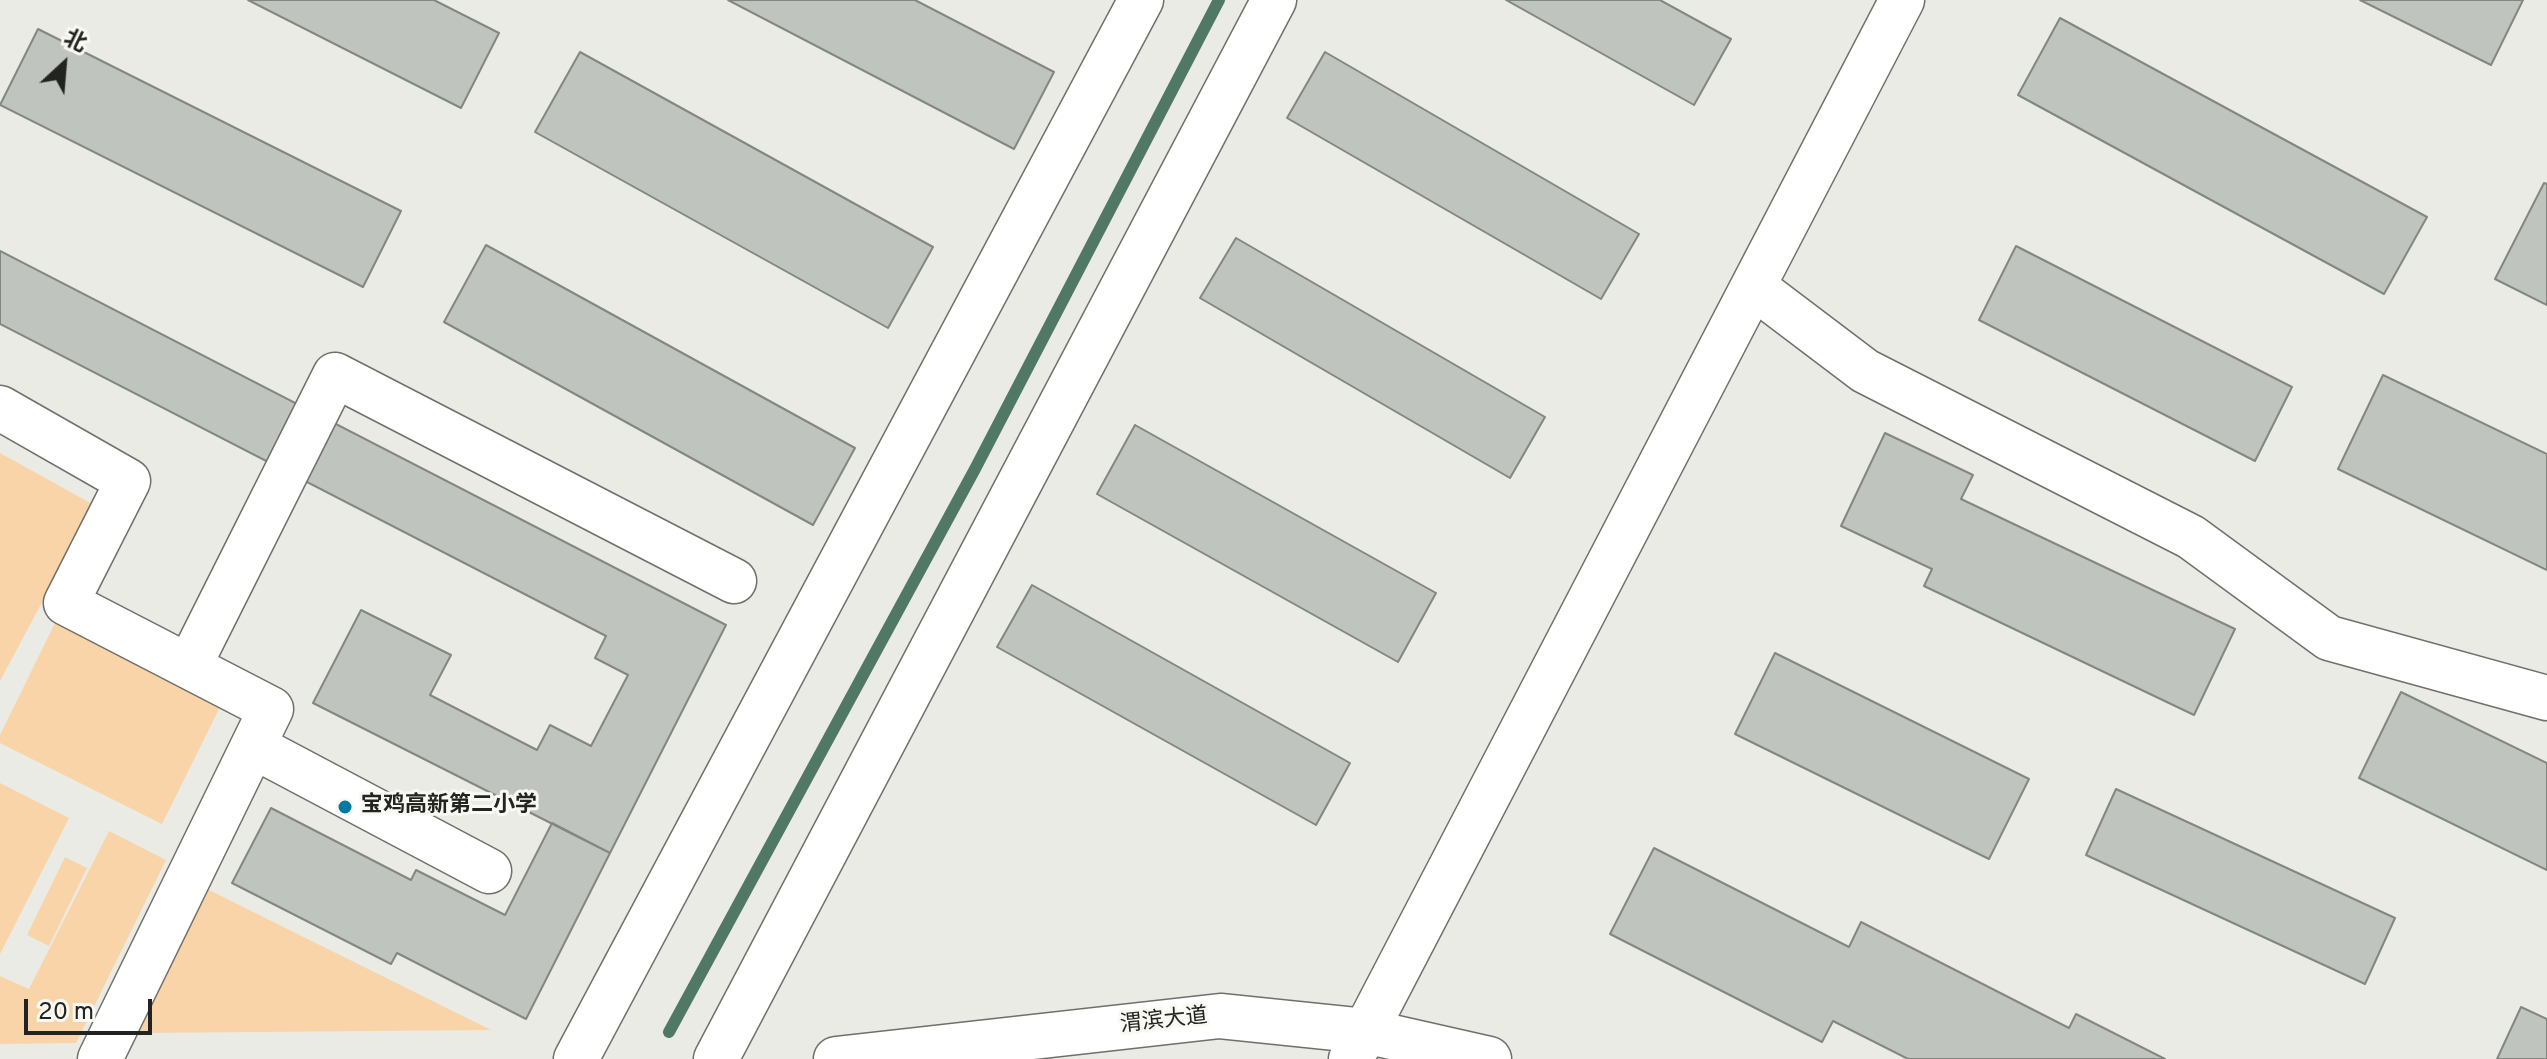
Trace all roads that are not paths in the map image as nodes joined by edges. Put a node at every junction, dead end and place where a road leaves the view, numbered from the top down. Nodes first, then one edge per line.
1 (1141, 0) edge
2 (1274, 0) edge
3 (1902, 0) edge
4 (1754, 287) junction
5 (0, 408) edge
6 (734, 581) dead end
7 (189, 666) junction
8 (2547, 698) edge
9 (253, 746) junction
10 (489, 871) dead end
11 (1358, 1045) edge
12 (100, 1059) edge
13 (576, 1059) edge
14 (716, 1059) edge
15 (836, 1059) edge
16 (1489, 1059) edge

1 - 13 street
2 - 14 street
3 - 4 street
4 - 8 street
4 - 11 street
5 - 7 street
6 - 7 street
7 - 9 street
9 - 10 street
9 - 12 street
11 - 15 street, 渭滨大道
11 - 16 street, 渭滨大道

